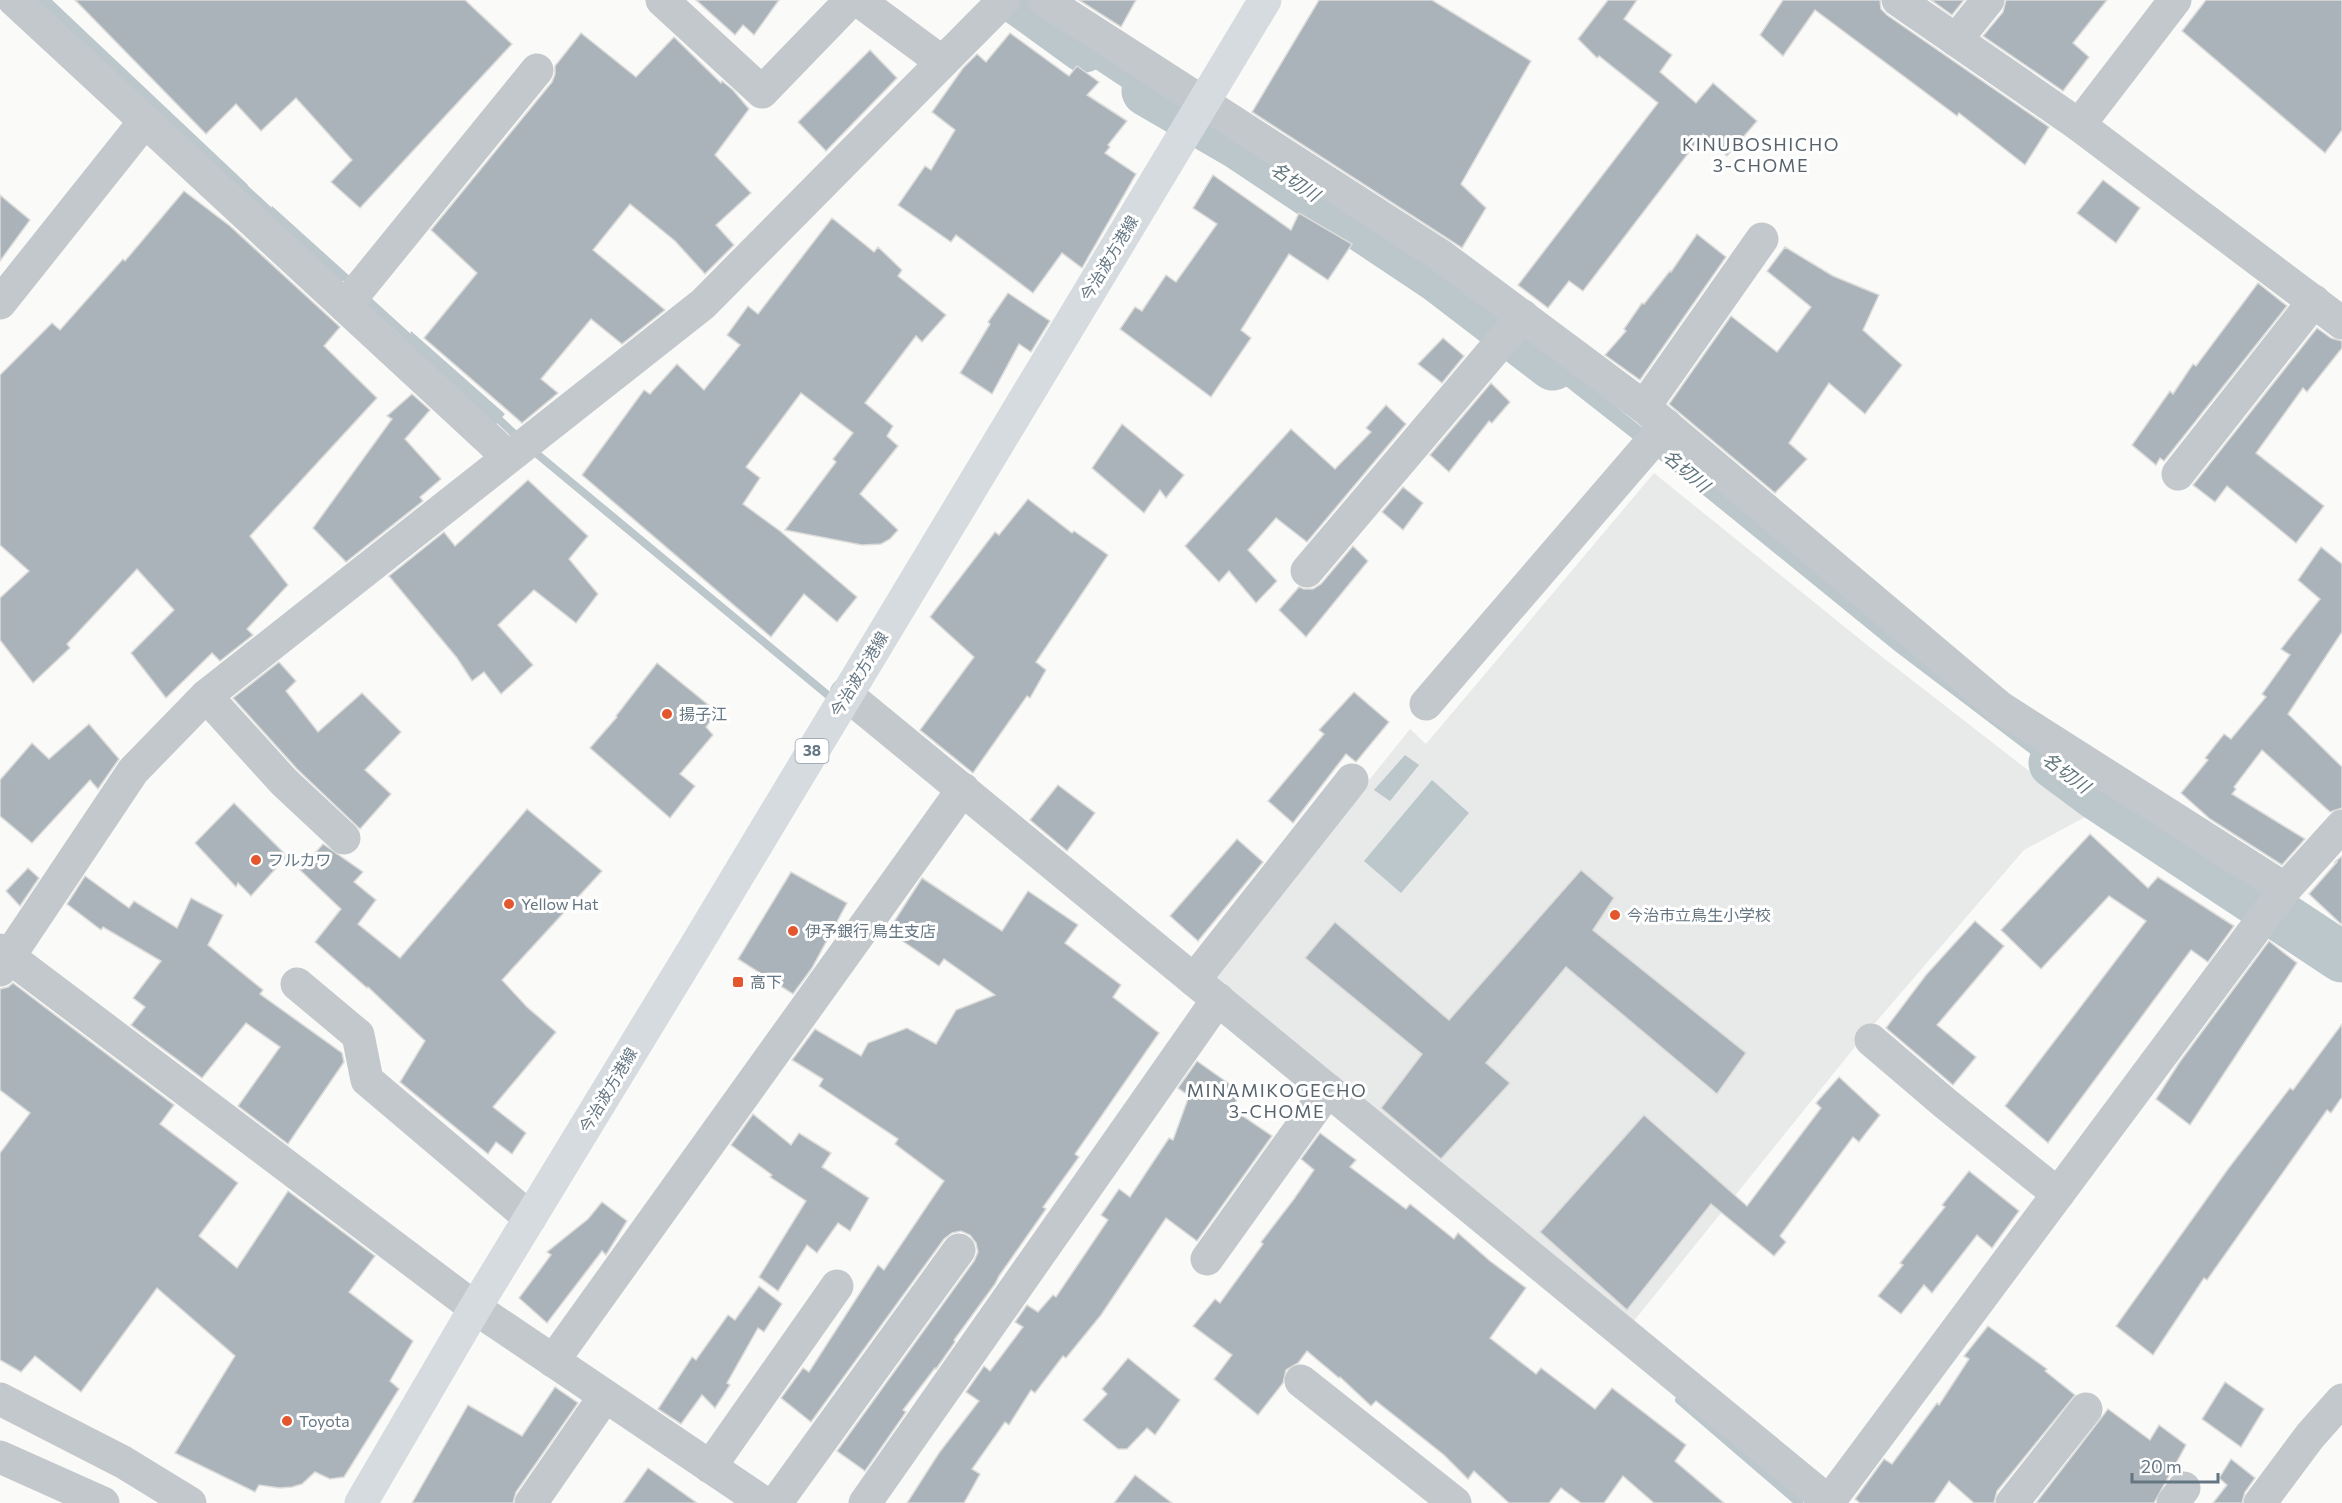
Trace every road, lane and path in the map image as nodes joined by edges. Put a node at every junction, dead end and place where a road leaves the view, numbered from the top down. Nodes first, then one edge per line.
1 (14, 0) edge
2 (662, 0) edge
3 (851, 0) edge
4 (858, 0) edge
5 (1004, 0) edge
6 (1044, 0) edge
7 (1265, 0) edge
8 (1898, 0) edge
9 (1989, 0) edge
10 (2175, 0) edge
11 (1956, 40) junction
12 (942, 62) junction
13 (537, 70) dead end
14 (1203, 102) junction
15 (145, 121) junction
16 (2079, 125) junction
17 (1762, 239) dead end
18 (2313, 301) junction
19 (0, 303) edge
20 (345, 306) junction
21 (1523, 316) junction
22 (2342, 323) edge
23 (1655, 416) junction
24 (508, 457) junction
25 (2178, 474) dead end
26 (1307, 571) dead end
27 (846, 694) junction
28 (206, 696) junction
29 (1425, 704) dead end
30 (1352, 780) dead end
31 (963, 789) junction
32 (2342, 826) edge
33 (344, 838) dead end
34 (2285, 889) junction
35 (3, 959) edge
36 (297, 984) dead end
37 (1206, 989) junction
38 (1871, 1040) dead end
39 (1328, 1090) junction
40 (2058, 1194) junction
41 (530, 1218) junction
42 (958, 1250) dead end
43 (1208, 1259) dead end
44 (837, 1286) dead end
45 (475, 1308) junction
46 (553, 1361) junction
47 (1301, 1381) dead end
48 (605, 1396) junction
49 (0, 1399) edge
50 (2342, 1400) edge
51 (2086, 1409) dead end
52 (0, 1457) edge
53 (710, 1467) junction
54 (103, 1503) edge
55 (190, 1503) edge
56 (361, 1503) edge
57 (531, 1503) edge
58 (764, 1503) edge
59 (776, 1503) edge
60 (865, 1503) edge
61 (1455, 1503) edge
62 (1829, 1503) edge
63 (2012, 1503) edge
64 (2260, 1503) edge

1 - 15 street
2 - 3 street
4 - 12 street
5 - 12 street
6 - 14 street
7 - 14 main road, 今治波方港線 / 38
8 - 11 street
9 - 11 street
10 - 16 street
11 - 16 street
12 - 24 street
13 - 20 street
14 - 21 street
14 - 27 main road, 今治波方港線 / 38
15 - 19 street
15 - 20 street
16 - 18 street
17 - 23 street
18 - 22 street
18 - 25 street
20 - 24 street
21 - 23 street
21 - 26 street
23 - 29 street
23 - 34 street
24 - 28 street
27 - 31 street
27 - 41 main road, 今治波方港線 / 38
28 - 33 street
28 - 35 street
30 - 37 street
31 - 37 street
31 - 46 street
32 - 34 street
34 - 40 street
35 - 45 street
36 - 41 street
37 - 39 street
37 - 60 street
38 - 40 street
39 - 43 street
39 - 62 street
40 - 62 street
41 - 45 main road, 今治波方港線 / 38
42 - 59 street
44 - 53 street
45 - 46 street
45 - 56 main road, 今治波方港線 / 38
46 - 48 street
47 - 61 street
48 - 53 street
48 - 57 street
49 - 55 street
50 - 64 street
51 - 63 street
52 - 54 street
53 - 58 street

